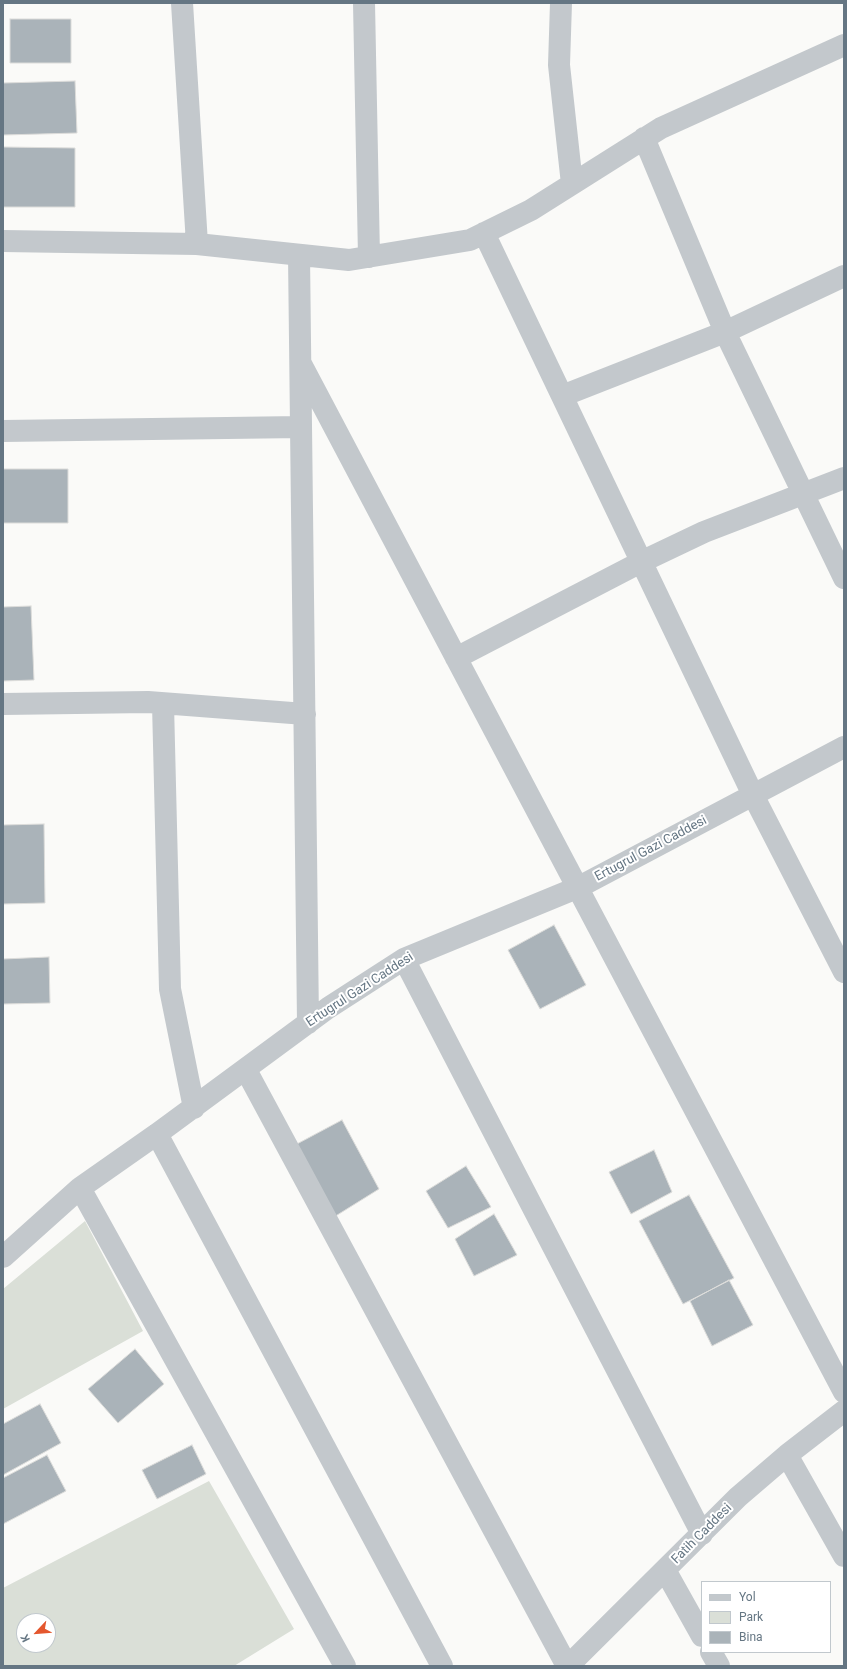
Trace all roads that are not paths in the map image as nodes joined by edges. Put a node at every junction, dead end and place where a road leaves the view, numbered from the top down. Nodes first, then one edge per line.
1 (182, 3) edge
2 (364, 3) edge
3 (561, 3) edge
4 (844, 44) edge
5 (644, 138) junction
6 (572, 184) junction
7 (484, 233) junction
8 (3, 240) edge
9 (197, 244) junction
10 (299, 255) junction
11 (369, 256) junction
12 (844, 276) edge
13 (725, 332) junction
14 (301, 364) junction
15 (562, 396) junction
16 (302, 427) junction
17 (3, 431) edge
18 (844, 478) edge
19 (804, 494) junction
20 (641, 562) junction
21 (844, 578) edge
22 (456, 658) junction
23 (3, 704) edge
24 (163, 704) junction
25 (305, 714) junction
26 (844, 748) edge
27 (753, 795) junction
28 (579, 887) junction
29 (404, 959) junction
30 (844, 972) edge
31 (308, 1023) junction
32 (246, 1070) junction
33 (194, 1108) junction
34 (157, 1134) junction
35 (80, 1188) junction
36 (3, 1257) edge
37 (844, 1392) edge
38 (844, 1411) edge
39 (787, 1455) junction
40 (702, 1534) junction
41 (844, 1556) edge
42 (665, 1570) junction
43 (701, 1634) edge
44 (712, 1653) edge
45 (345, 1666) edge
46 (442, 1666) edge
47 (567, 1666) edge
48 (719, 1666) edge

1 - 9 street
2 - 11 street
3 - 6 street
4 - 5 street
5 - 6 street
5 - 13 street
6 - 7 street
7 - 11 street
7 - 15 street
8 - 9 street
9 - 10 street
10 - 11 street
10 - 14 street
12 - 13 street
13 - 15 street
13 - 19 street
14 - 16 street
14 - 22 street
15 - 20 street
16 - 17 street
16 - 25 street
18 - 19 street
19 - 20 street
19 - 21 street
20 - 22 street
20 - 27 street
22 - 28 street
23 - 24 street
24 - 25 street
24 - 33 street
25 - 31 street
26 - 27 street, Ertugrul Gazi Caddesi
27 - 28 street, Ertugrul Gazi Caddesi
27 - 30 street
28 - 29 street, Ertugrul Gazi Caddesi
28 - 37 street
29 - 31 street, Ertugrul Gazi Caddesi
29 - 40 street
31 - 32 street, Ertugrul Gazi Caddesi
32 - 33 street, Ertugrul Gazi Caddesi
32 - 47 street
33 - 34 street, Ertugrul Gazi Caddesi
34 - 35 street, Ertugrul Gazi Caddesi
34 - 46 street
35 - 36 street, Ertugrul Gazi Caddesi
35 - 45 street
38 - 39 street, Fatih Caddesi
39 - 40 street, Fatih Caddesi
39 - 41 street
40 - 42 street, Fatih Caddesi
42 - 43 street
42 - 47 street, Fatih Caddesi
44 - 48 street

